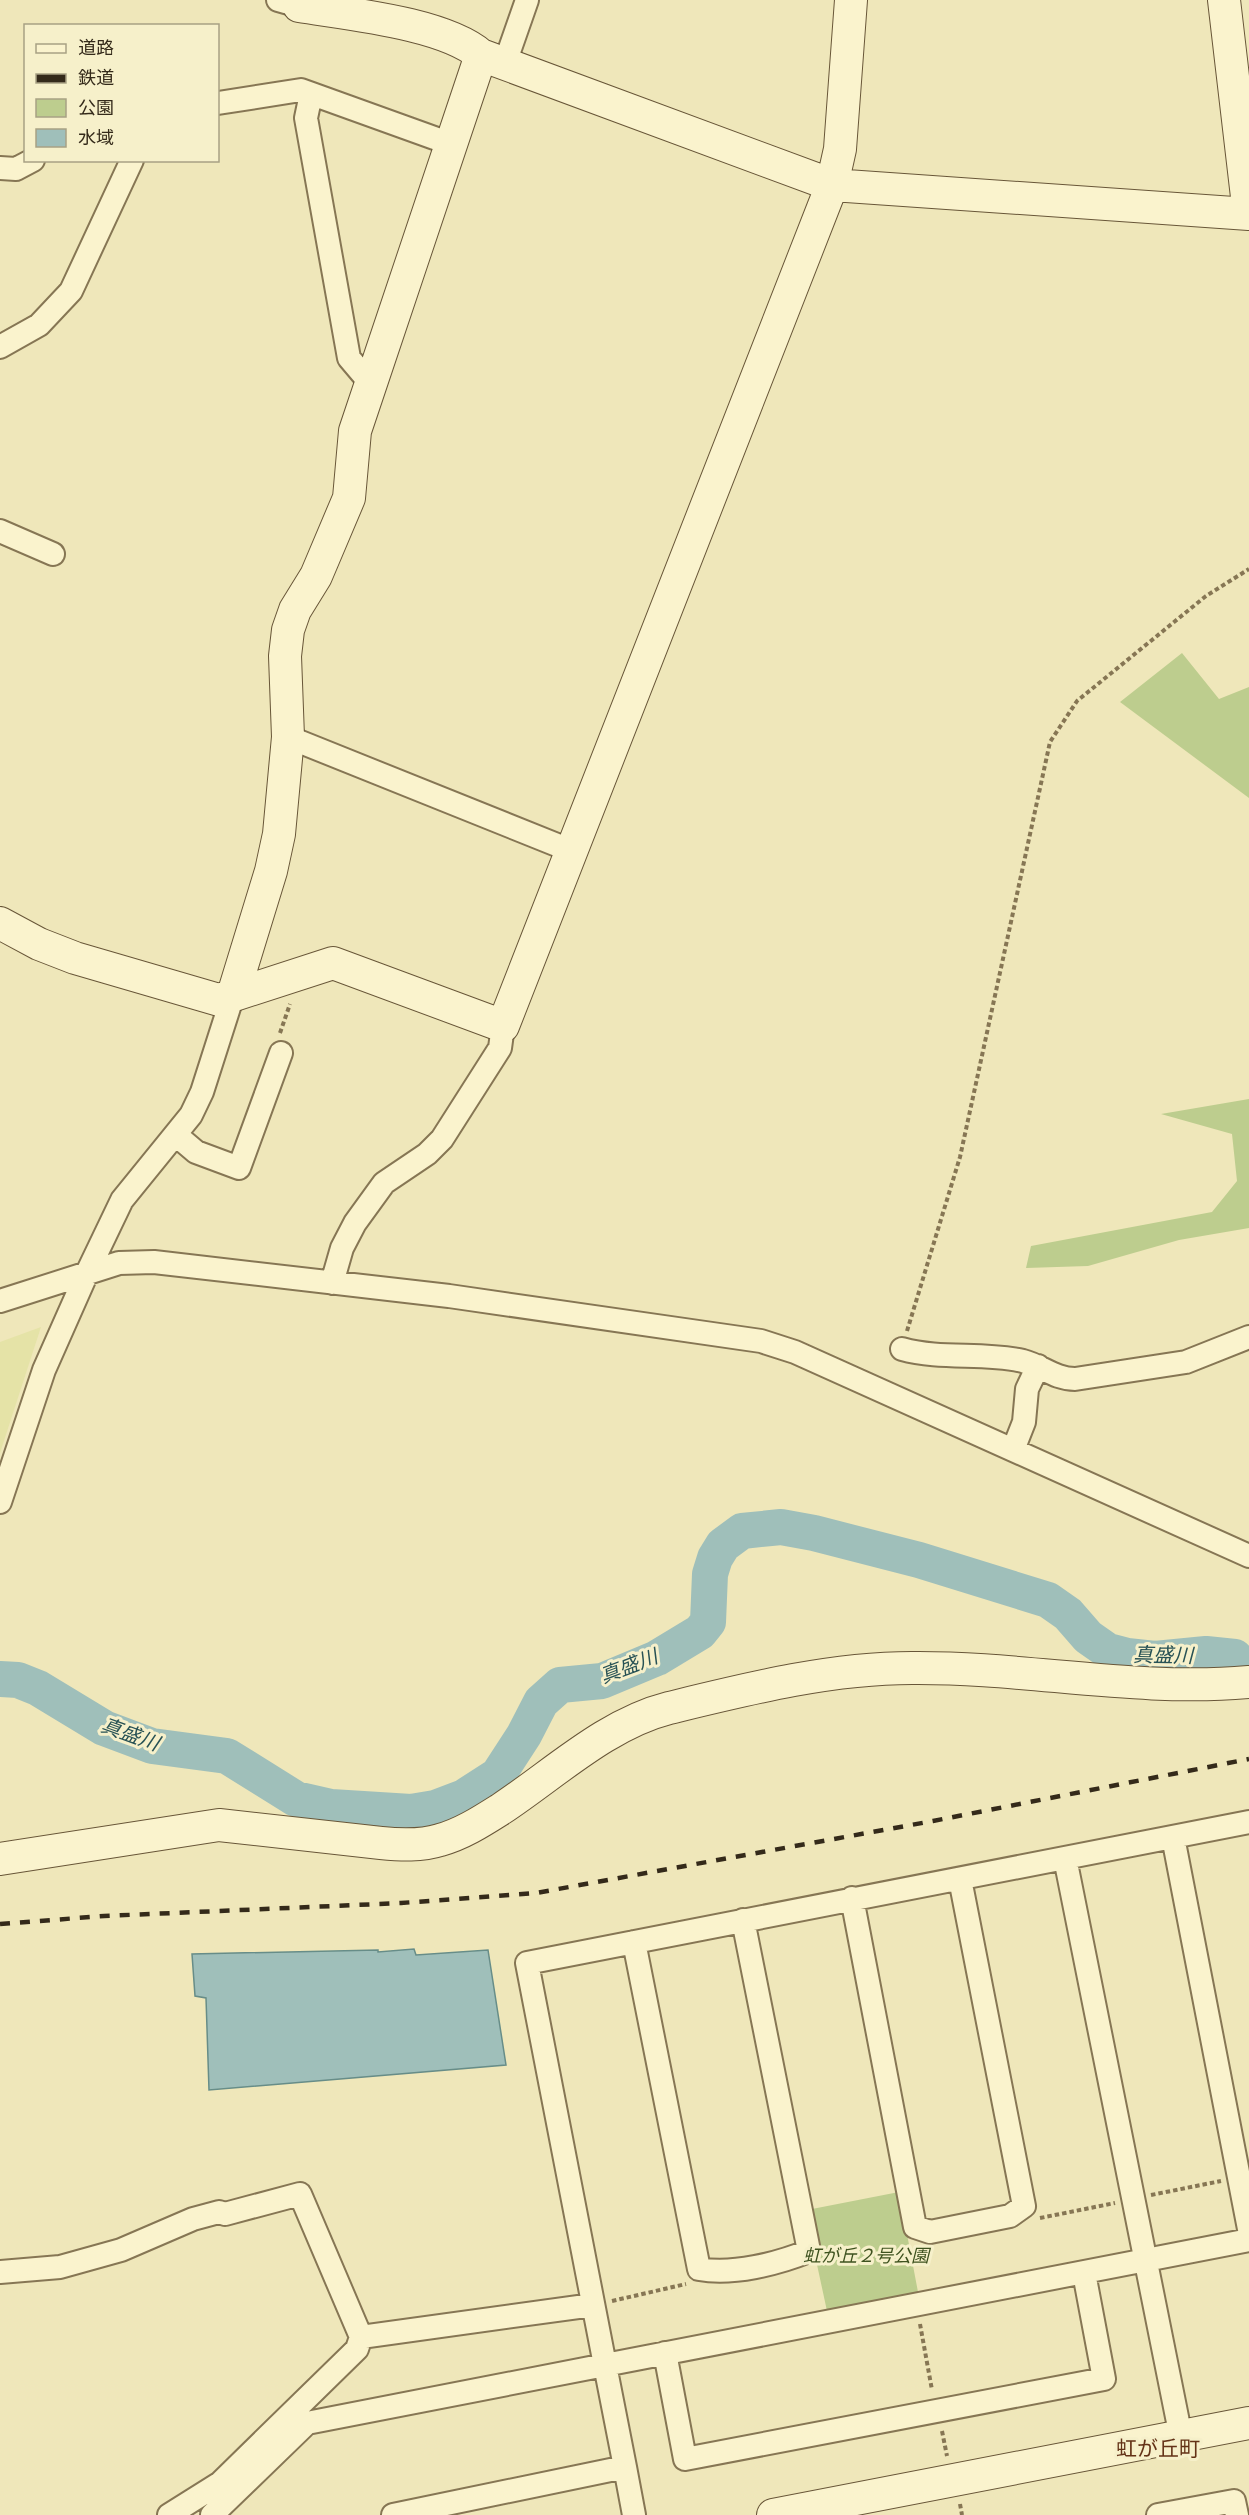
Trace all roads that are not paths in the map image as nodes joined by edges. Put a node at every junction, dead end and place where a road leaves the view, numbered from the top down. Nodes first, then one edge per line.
1 (527, 0) edge
2 (851, 0) edge
3 (1224, 0) edge
4 (291, 2) edge
5 (493, 59) junction
6 (311, 94) junction
7 (219, 103) edge
8 (451, 144) junction
9 (29, 162) edge
10 (131, 162) edge
11 (0, 168) edge
12 (832, 185) junction
13 (1249, 214) edge
14 (0, 347) edge
15 (371, 384) junction
16 (0, 531) edge
17 (53, 554) dead end
18 (288, 737) junction
19 (572, 850) junction
20 (0, 923) edge
21 (233, 995) junction
22 (503, 1026) junction
23 (280, 1053) road end
24 (176, 1135) junction
25 (87, 1273) junction
26 (332, 1283) junction
27 (0, 1301) edge
28 (1249, 1337) edge
29 (902, 1349) road end
30 (1038, 1366) junction
31 (1013, 1450) junction
32 (0, 1502) edge
33 (1249, 1556) edge
34 (1249, 1682) edge
35 (1249, 1822) edge
36 (1173, 1837) junction
37 (1065, 1858) junction
38 (0, 1859) edge
39 (960, 1879) junction
40 (852, 1899) junction
41 (743, 1920) junction
42 (634, 1942) junction
43 (1249, 2229) edge
44 (1249, 2240) edge
45 (1145, 2261) junction
46 (0, 2272) edge
47 (1084, 2273) junction
48 (593, 2305) junction
49 (361, 2337) junction
50 (665, 2354) junction
51 (605, 2365) junction
52 (1249, 2423) edge
53 (1181, 2437) junction
54 (625, 2467) junction
55 (170, 2515) edge
56 (212, 2515) edge
57 (393, 2515) edge
58 (634, 2515) edge
59 (773, 2515) edge
60 (1158, 2515) edge
61 (1237, 2515) edge

1 - 5 street
2 - 12 street
3 - 13 street
4 - 5 street
5 - 8 street
5 - 12 street
6 - 7 street
6 - 8 street
6 - 15 street
8 - 15 street
9 - 11 street
10 - 14 street
12 - 13 street
12 - 19 street
15 - 18 street
16 - 17 street
18 - 19 street
18 - 21 street
19 - 22 street
20 - 21 street
21 - 22 street
21 - 24 street
22 - 26 street
23 - 24 street
24 - 25 street
25 - 26 street
25 - 27 street
25 - 32 street
26 - 31 street
28 - 30 street
29 - 30 street
30 - 31 street
31 - 33 street
34 - 38 street
35 - 36 street
36 - 37 street
36 - 43 street
37 - 39 street
37 - 45 street
39 - 40 street
39 - 40 street
40 - 41 street
41 - 42 street
41 - 42 street
42 - 48 street
44 - 45 street
45 - 47 street
45 - 53 street
46 - 49 street
47 - 50 street
47 - 50 street
48 - 49 street
48 - 51 street
49 - 55 street
50 - 51 street
51 - 54 street
51 - 56 street
52 - 53 street
53 - 59 street
54 - 57 street
54 - 58 street
60 - 61 street

